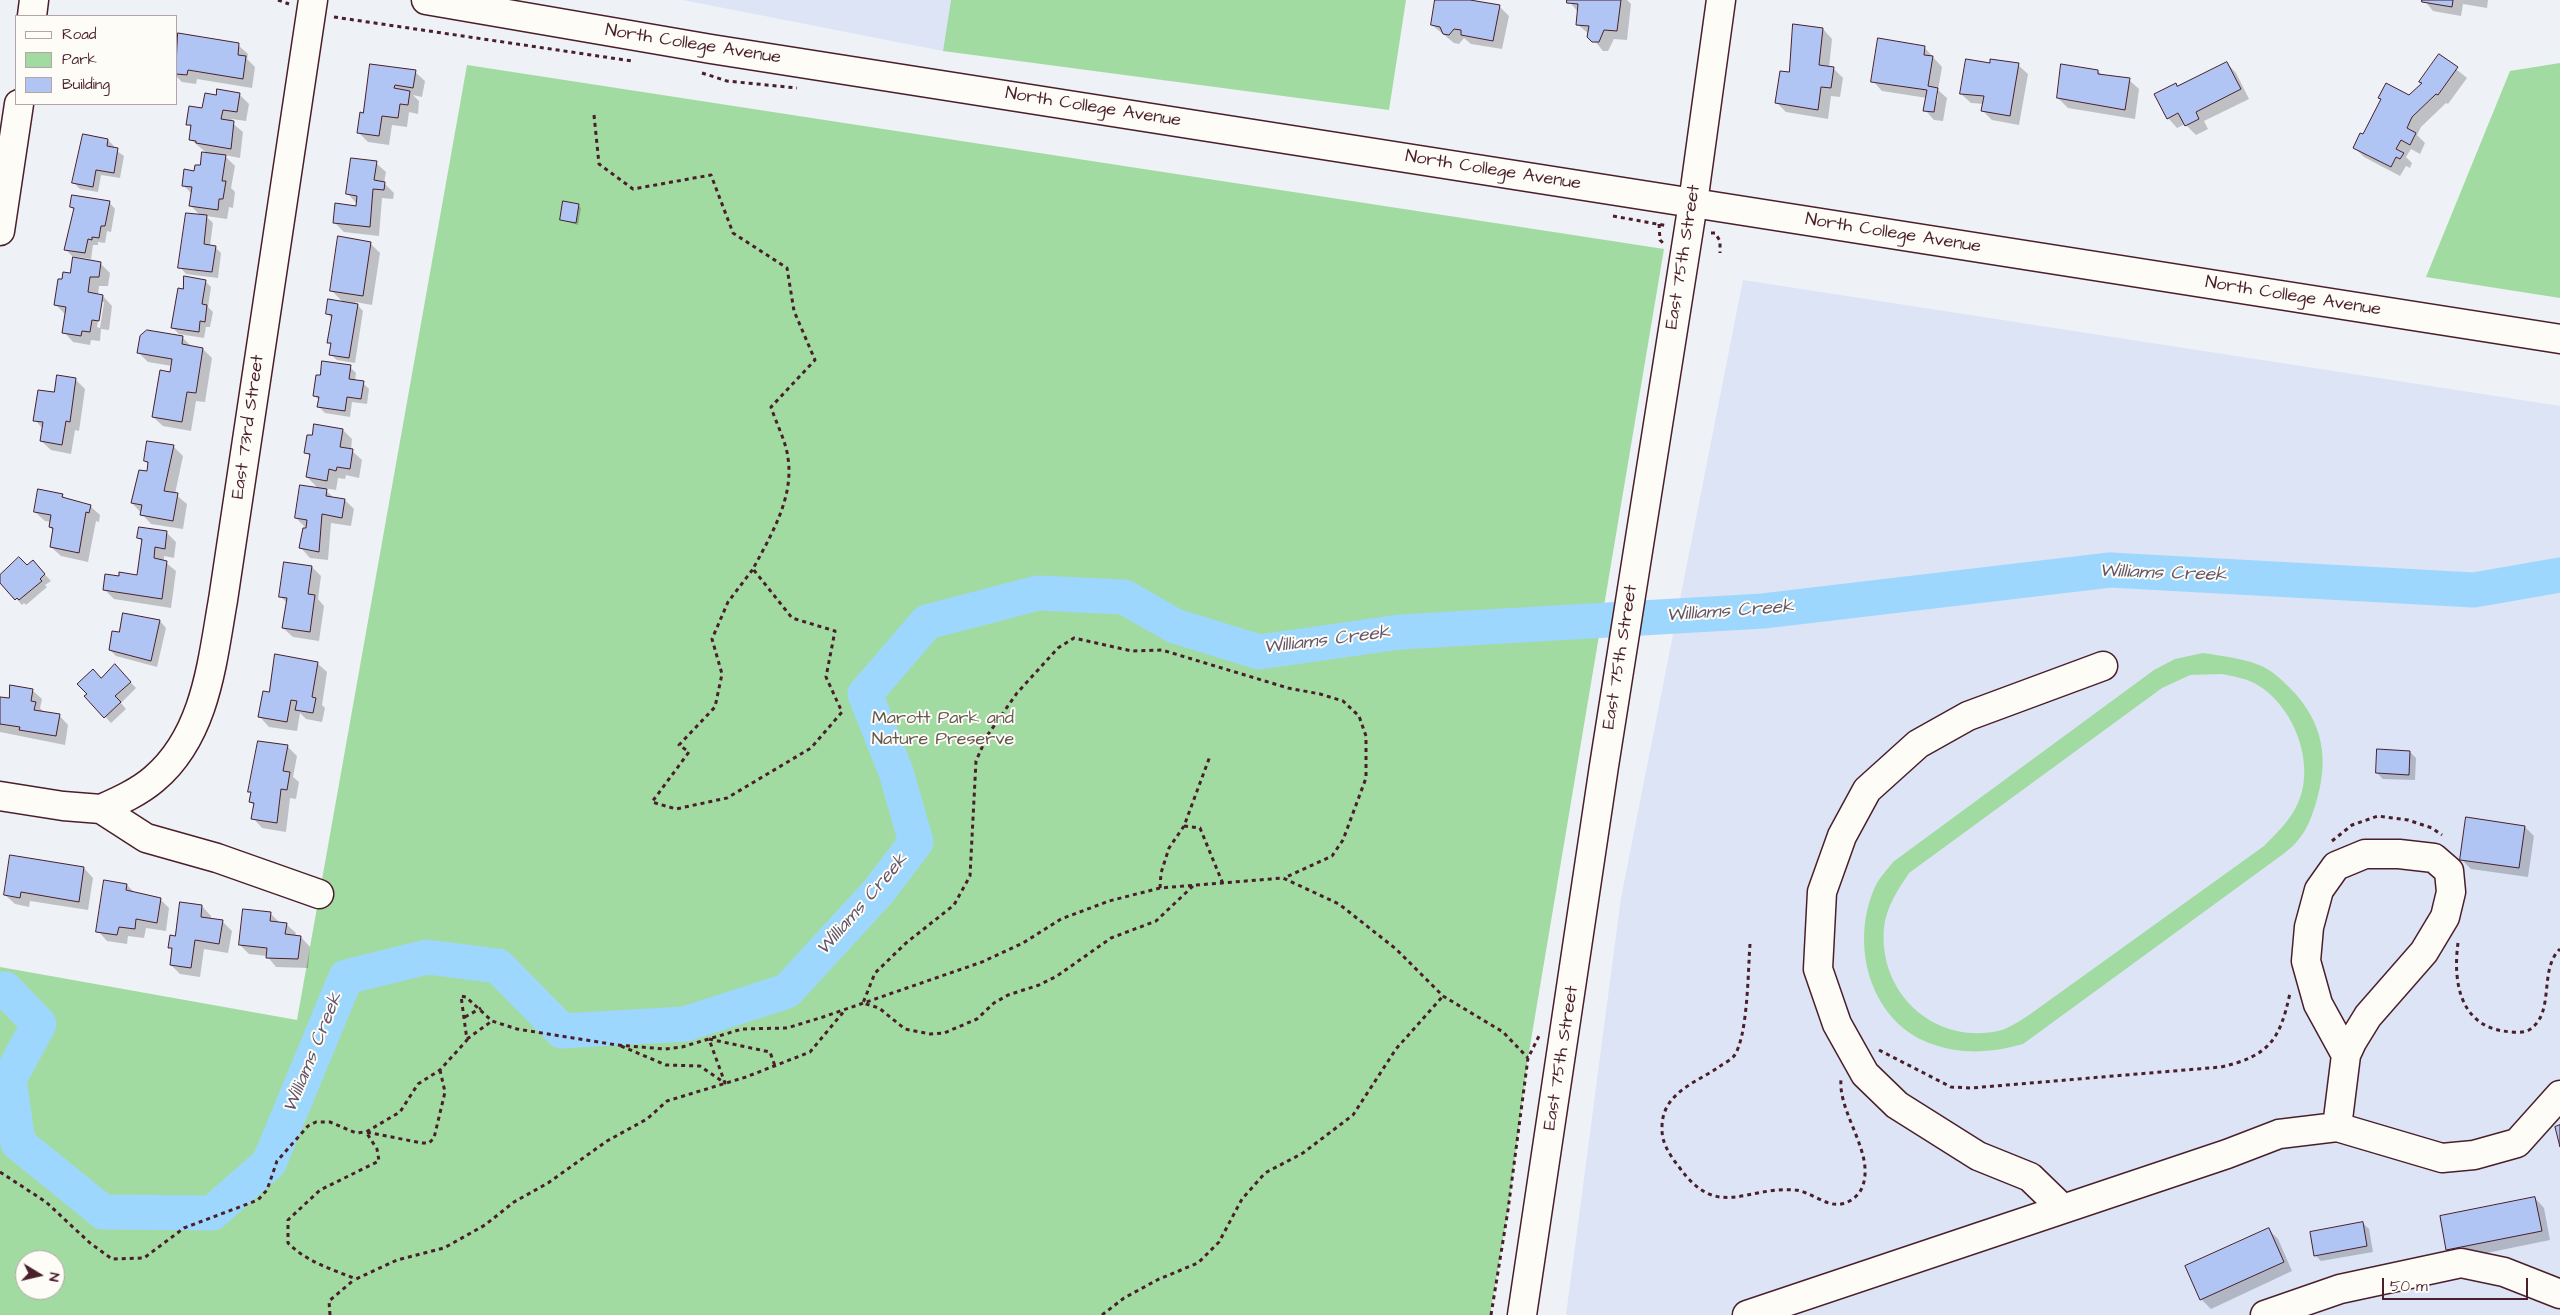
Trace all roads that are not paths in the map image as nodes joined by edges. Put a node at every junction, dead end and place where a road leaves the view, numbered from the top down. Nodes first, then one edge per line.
1 (34, 0) edge
2 (313, 0) edge
3 (426, 0) edge
4 (1721, 0) edge
5 (32, 15) edge
6 (19, 105) edge
7 (1694, 203) junction
8 (0, 231) edge
9 (2560, 339) edge
10 (2103, 666) dead end
11 (0, 796) edge
12 (101, 809) junction
13 (319, 894) dead end
14 (2346, 1055) junction
15 (2560, 1095) edge
16 (2337, 1126) junction
17 (2062, 1208) junction
18 (2560, 1294) edge
19 (1522, 1315) edge
20 (1747, 1315) edge
21 (2265, 1315) edge

1 - 5 street
2 - 12 street, East 73rd Street
3 - 7 street, North College Avenue
4 - 7 street, East 75th Street
6 - 8 street
7 - 9 street, North College Avenue
7 - 19 street, East 75th Street
10 - 17 street
11 - 12 street
12 - 13 street
14 - 14 street
14 - 16 street
15 - 16 street
16 - 17 street
17 - 20 street
18 - 21 street

